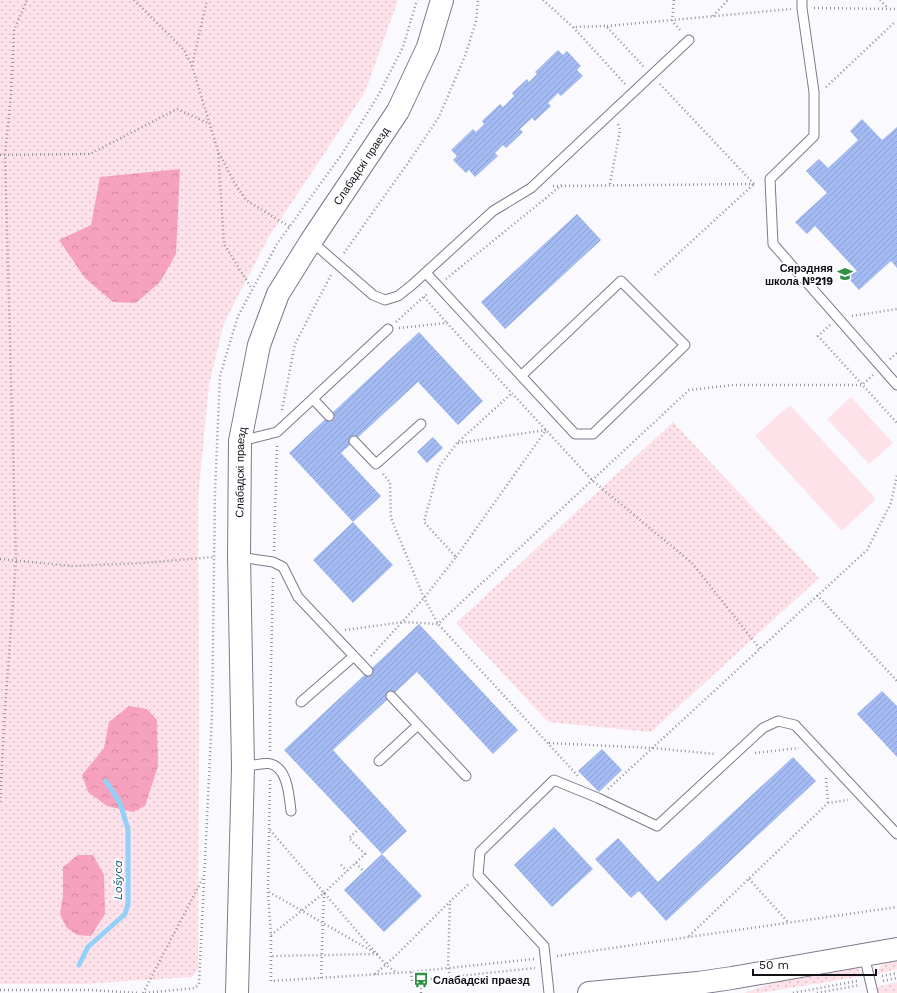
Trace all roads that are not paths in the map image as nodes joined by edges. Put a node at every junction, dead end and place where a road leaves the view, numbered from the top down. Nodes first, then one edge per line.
1 (442, 0) edge
2 (802, 4) edge
3 (689, 40) road end
4 (311, 241) junction
5 (426, 272) junction
6 (388, 329) road end
7 (521, 376) junction
8 (897, 385) edge
9 (313, 399) junction
10 (330, 416) dead end
11 (421, 424) dead end
12 (240, 441) junction
13 (354, 441) dead end
14 (239, 557) junction
15 (354, 656) junction
16 (365, 668) road end
17 (391, 696) dead end
18 (301, 702) dead end
19 (418, 725) junction
20 (379, 761) dead end
21 (243, 767) junction
22 (466, 776) dead end
23 (291, 811) dead end
24 (897, 834) edge
25 (897, 949) edge
26 (864, 955) junction
27 (237, 993) edge
28 (549, 993) edge
29 (589, 993) edge
30 (872, 993) edge

1 - 4 street, Слабадскі праезд
2 - 8 lane
3 - 5 lane
4 - 5 lane
4 - 12 street, Слабадскі праезд
5 - 7 lane
6 - 9 lane
7 - 7 lane
9 - 10 lane
9 - 12 lane
11 - 13 lane
12 - 14 street, Слабадскі праезд
14 - 15 lane
14 - 21 street, Слабадскі праезд
15 - 16 lane
15 - 18 lane
17 - 19 lane
19 - 20 lane
19 - 22 lane
21 - 23 lane
21 - 27 street, Слабадскі праезд
24 - 28 lane
25 - 26 street
26 - 29 street
26 - 30 lane

